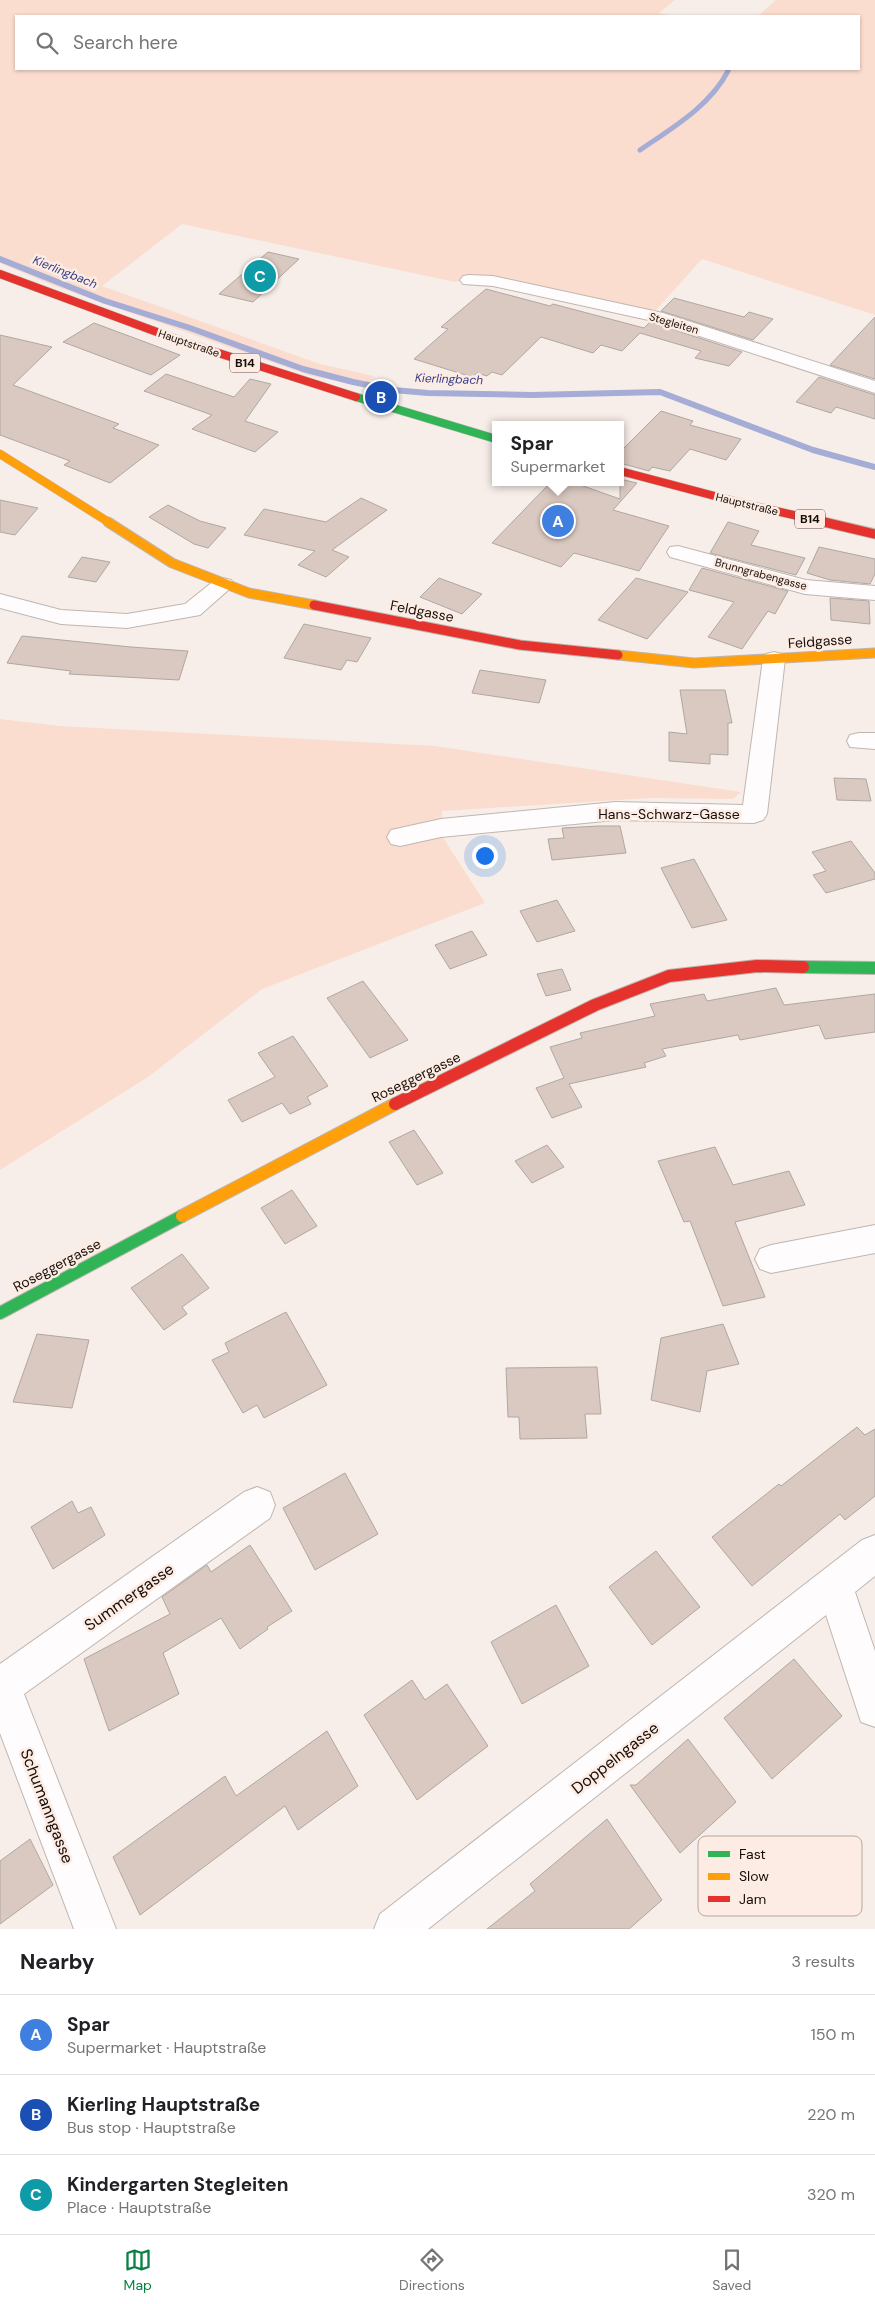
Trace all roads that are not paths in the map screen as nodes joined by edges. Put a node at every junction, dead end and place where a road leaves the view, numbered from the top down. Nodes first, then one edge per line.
1 (0, 274) edge
2 (469, 280) dead end
3 (875, 387) edge
4 (492, 437) edge
5 (0, 454) edge
6 (624, 472) edge
7 (875, 534) edge
8 (678, 552) dead end
9 (223, 585) junction
10 (875, 593) edge
11 (0, 601) edge
12 (875, 653) edge
13 (774, 659) junction
14 (400, 836) dead end
15 (875, 968) edge
16 (875, 1238) edge
17 (772, 1260) dead end
18 (0, 1313) edge
19 (257, 1505) dead end
20 (875, 1554) edge
21 (835, 1586) junction
22 (0, 1686) edge
23 (875, 1708) edge
24 (95, 1929) edge
25 (396, 1929) edge

1 - 4 street, Hauptstraße / B14
2 - 3 street, Stegleiten
5 - 9 street, Feldgasse
6 - 7 street, Hauptstraße / B14
8 - 10 street, Brunngrabengasse
9 - 11 street
9 - 13 street, Feldgasse
12 - 13 street, Feldgasse
13 - 14 street, Hans-Schwarz-Gasse
15 - 18 street, Roseggergasse
16 - 17 street
19 - 22 street, Summergasse
20 - 21 street, Doppelngasse
21 - 23 street
21 - 25 street, Doppelngasse
22 - 24 street, Schumanngasse

